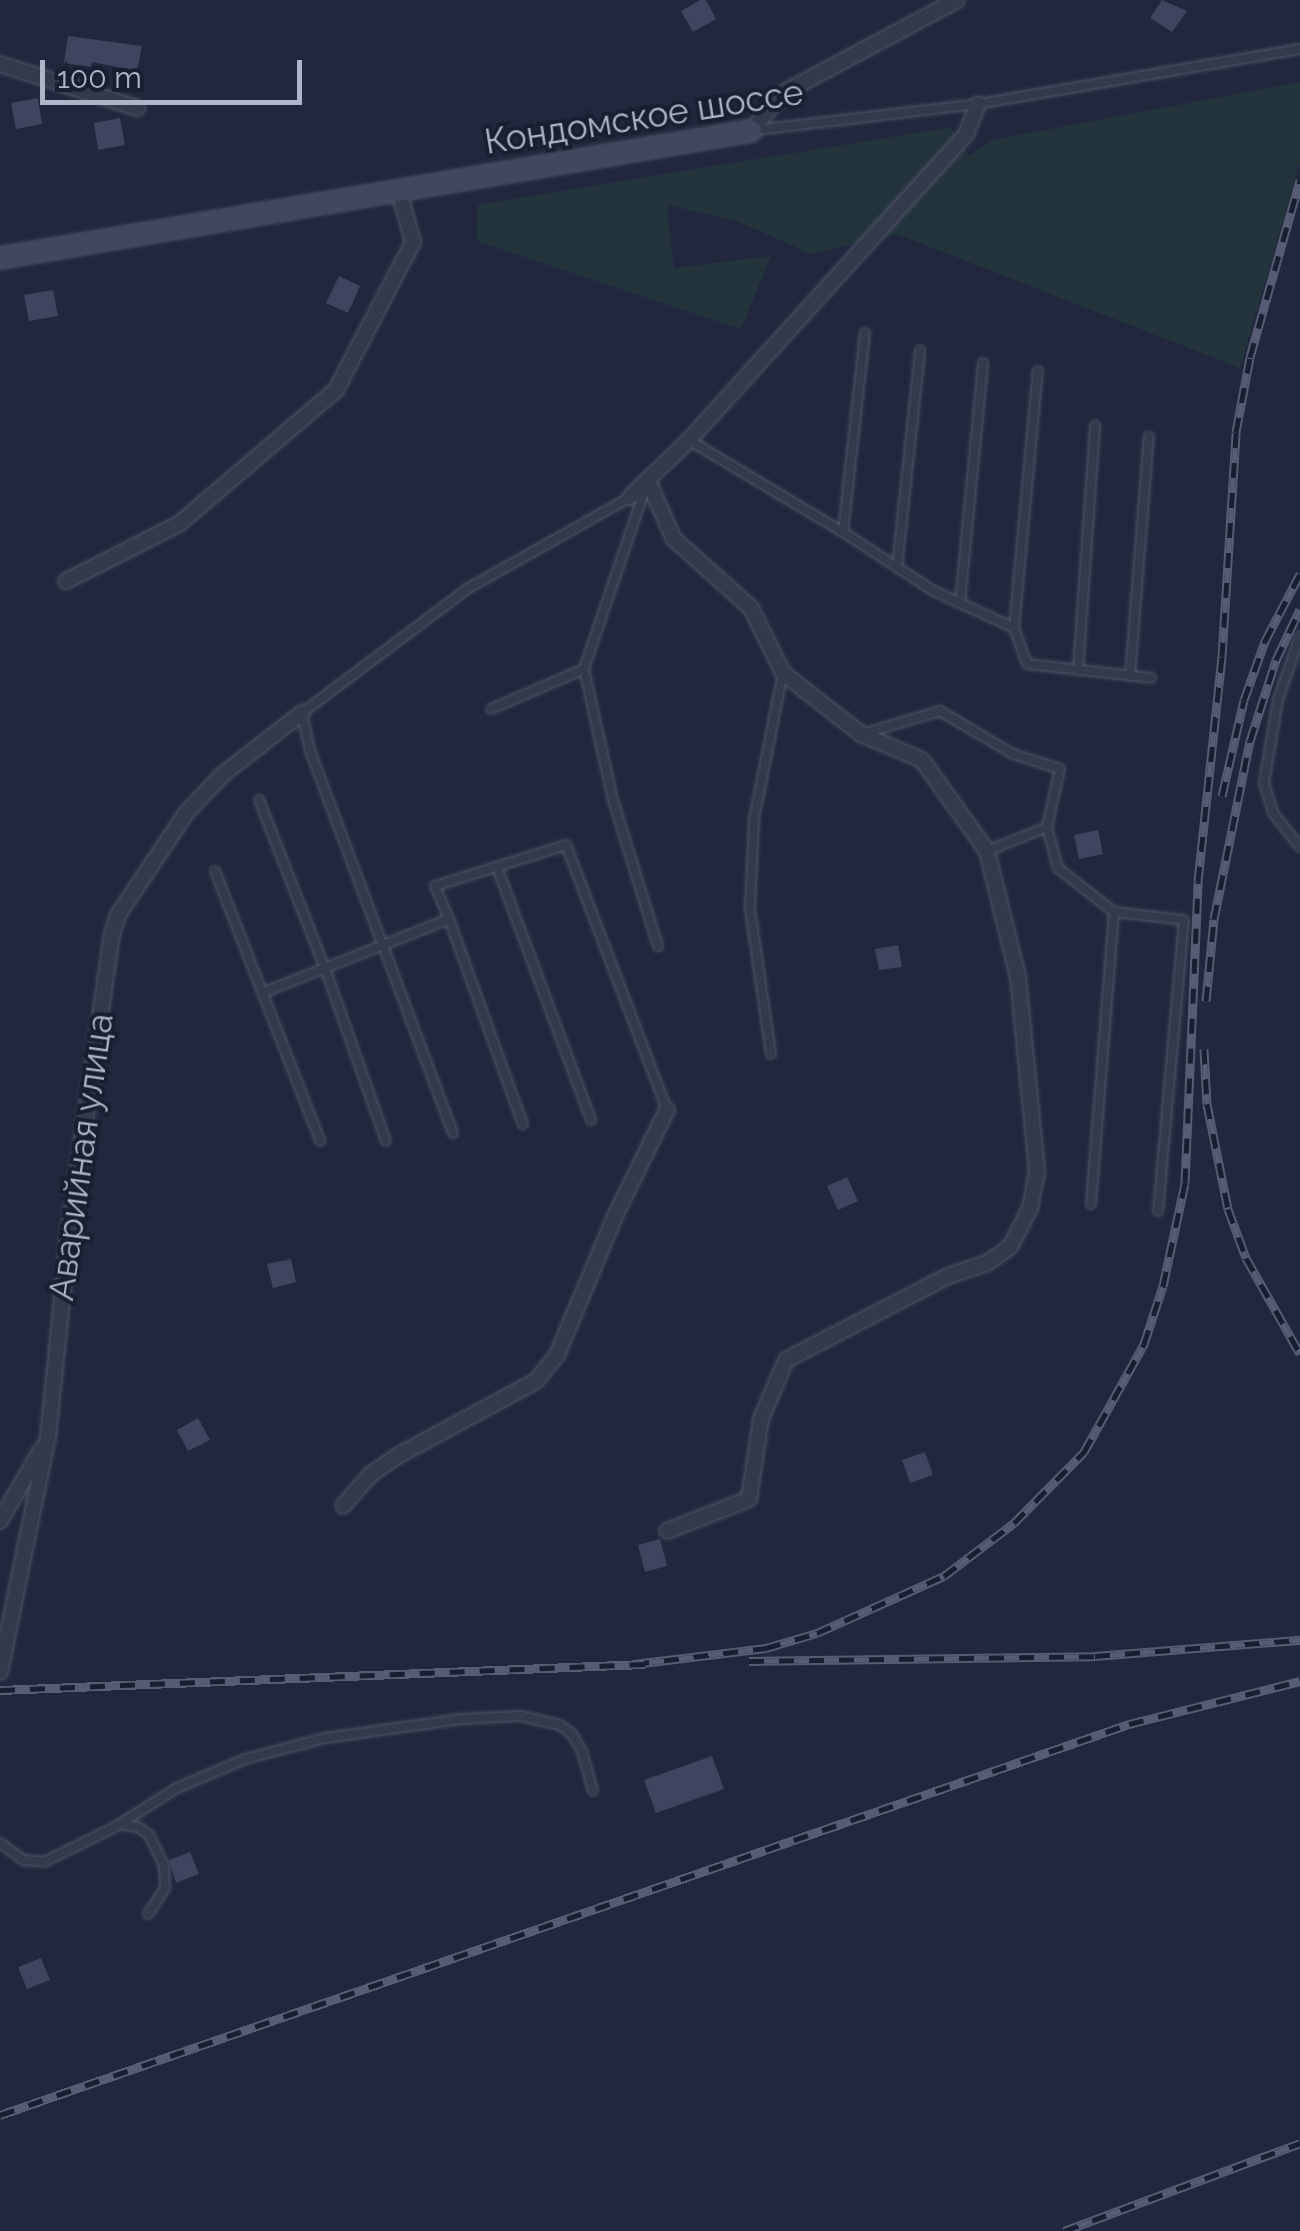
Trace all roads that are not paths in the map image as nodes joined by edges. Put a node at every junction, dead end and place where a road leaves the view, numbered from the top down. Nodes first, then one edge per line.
1 (957, 0) edge
2 (1300, 49) edge
3 (0, 64) edge
4 (978, 104) junction
5 (137, 108) dead end
6 (751, 130) junction
7 (398, 188) junction
8 (0, 258) edge
9 (865, 332) dead end
10 (920, 350) dead end
11 (984, 364) dead end
12 (1038, 371) dead end
13 (1095, 426) dead end
14 (1149, 437) dead end
15 (688, 440) junction
16 (648, 480) junction
17 (630, 496) joint
18 (843, 532) junction
19 (898, 568) junction
20 (66, 581) dead end
21 (960, 603) junction
22 (1014, 628) junction
23 (1300, 636) edge
24 (584, 669) junction
25 (1078, 670) junction
26 (783, 673) junction
27 (1130, 676) junction
28 (1150, 678) dead end
29 (491, 709) dead end
30 (302, 713) junction
31 (861, 734) junction
32 (259, 800) dead end
33 (1047, 827) junction
34 (1300, 848) edge
35 (987, 851) junction
36 (498, 867) junction
37 (215, 872) dead end
38 (1114, 912) junction
39 (450, 919) junction
40 (382, 946) junction
41 (658, 946) dead end
42 (325, 968) junction
43 (262, 992) junction
44 (771, 1054) dead end
45 (667, 1110) joint
46 (591, 1120) dead end
47 (523, 1124) dead end
48 (453, 1133) dead end
49 (320, 1141) dead end
50 (386, 1141) dead end
51 (1091, 1204) dead end
52 (1158, 1211) dead end
53 (48, 1436) junction
54 (343, 1506) dead end
55 (0, 1521) edge
56 (668, 1531) dead end
57 (0, 1672) edge
58 (593, 1791) dead end
59 (115, 1827) junction
60 (0, 1843) edge
61 (148, 1914) dead end

1 - 6 street
2 - 4 lane, Кондомское шоссе
3 - 5 street
4 - 6 lane, Кондомское шоссе
4 - 15 street
6 - 7 street, Кондомское шоссе
7 - 8 street, Кондомское шоссе
7 - 20 street
9 - 18 lane
10 - 19 lane
11 - 21 lane
12 - 22 lane
13 - 25 lane
14 - 27 lane
15 - 16 street
15 - 18 lane
16 - 17 street
16 - 24 lane
16 - 26 street
17 - 30 lane
18 - 19 lane
19 - 21 lane
21 - 22 lane
22 - 25 lane
23 - 34 lane
24 - 29 lane
24 - 41 lane
25 - 27 lane
26 - 31 street
26 - 44 lane
27 - 28 lane
30 - 40 lane
30 - 53 street, Аварийная улица
31 - 33 lane
31 - 35 street
32 - 42 lane
33 - 35 lane
33 - 38 lane
35 - 56 street
36 - 39 lane
36 - 45 lane
36 - 46 lane
37 - 43 lane
38 - 51 lane
38 - 52 lane
39 - 40 lane
39 - 47 lane
40 - 42 lane
40 - 48 lane
42 - 43 lane
42 - 50 lane
43 - 49 lane
45 - 54 street
53 - 55 street
53 - 57 street, Аварийная улица
58 - 59 lane
59 - 60 lane
59 - 61 lane

